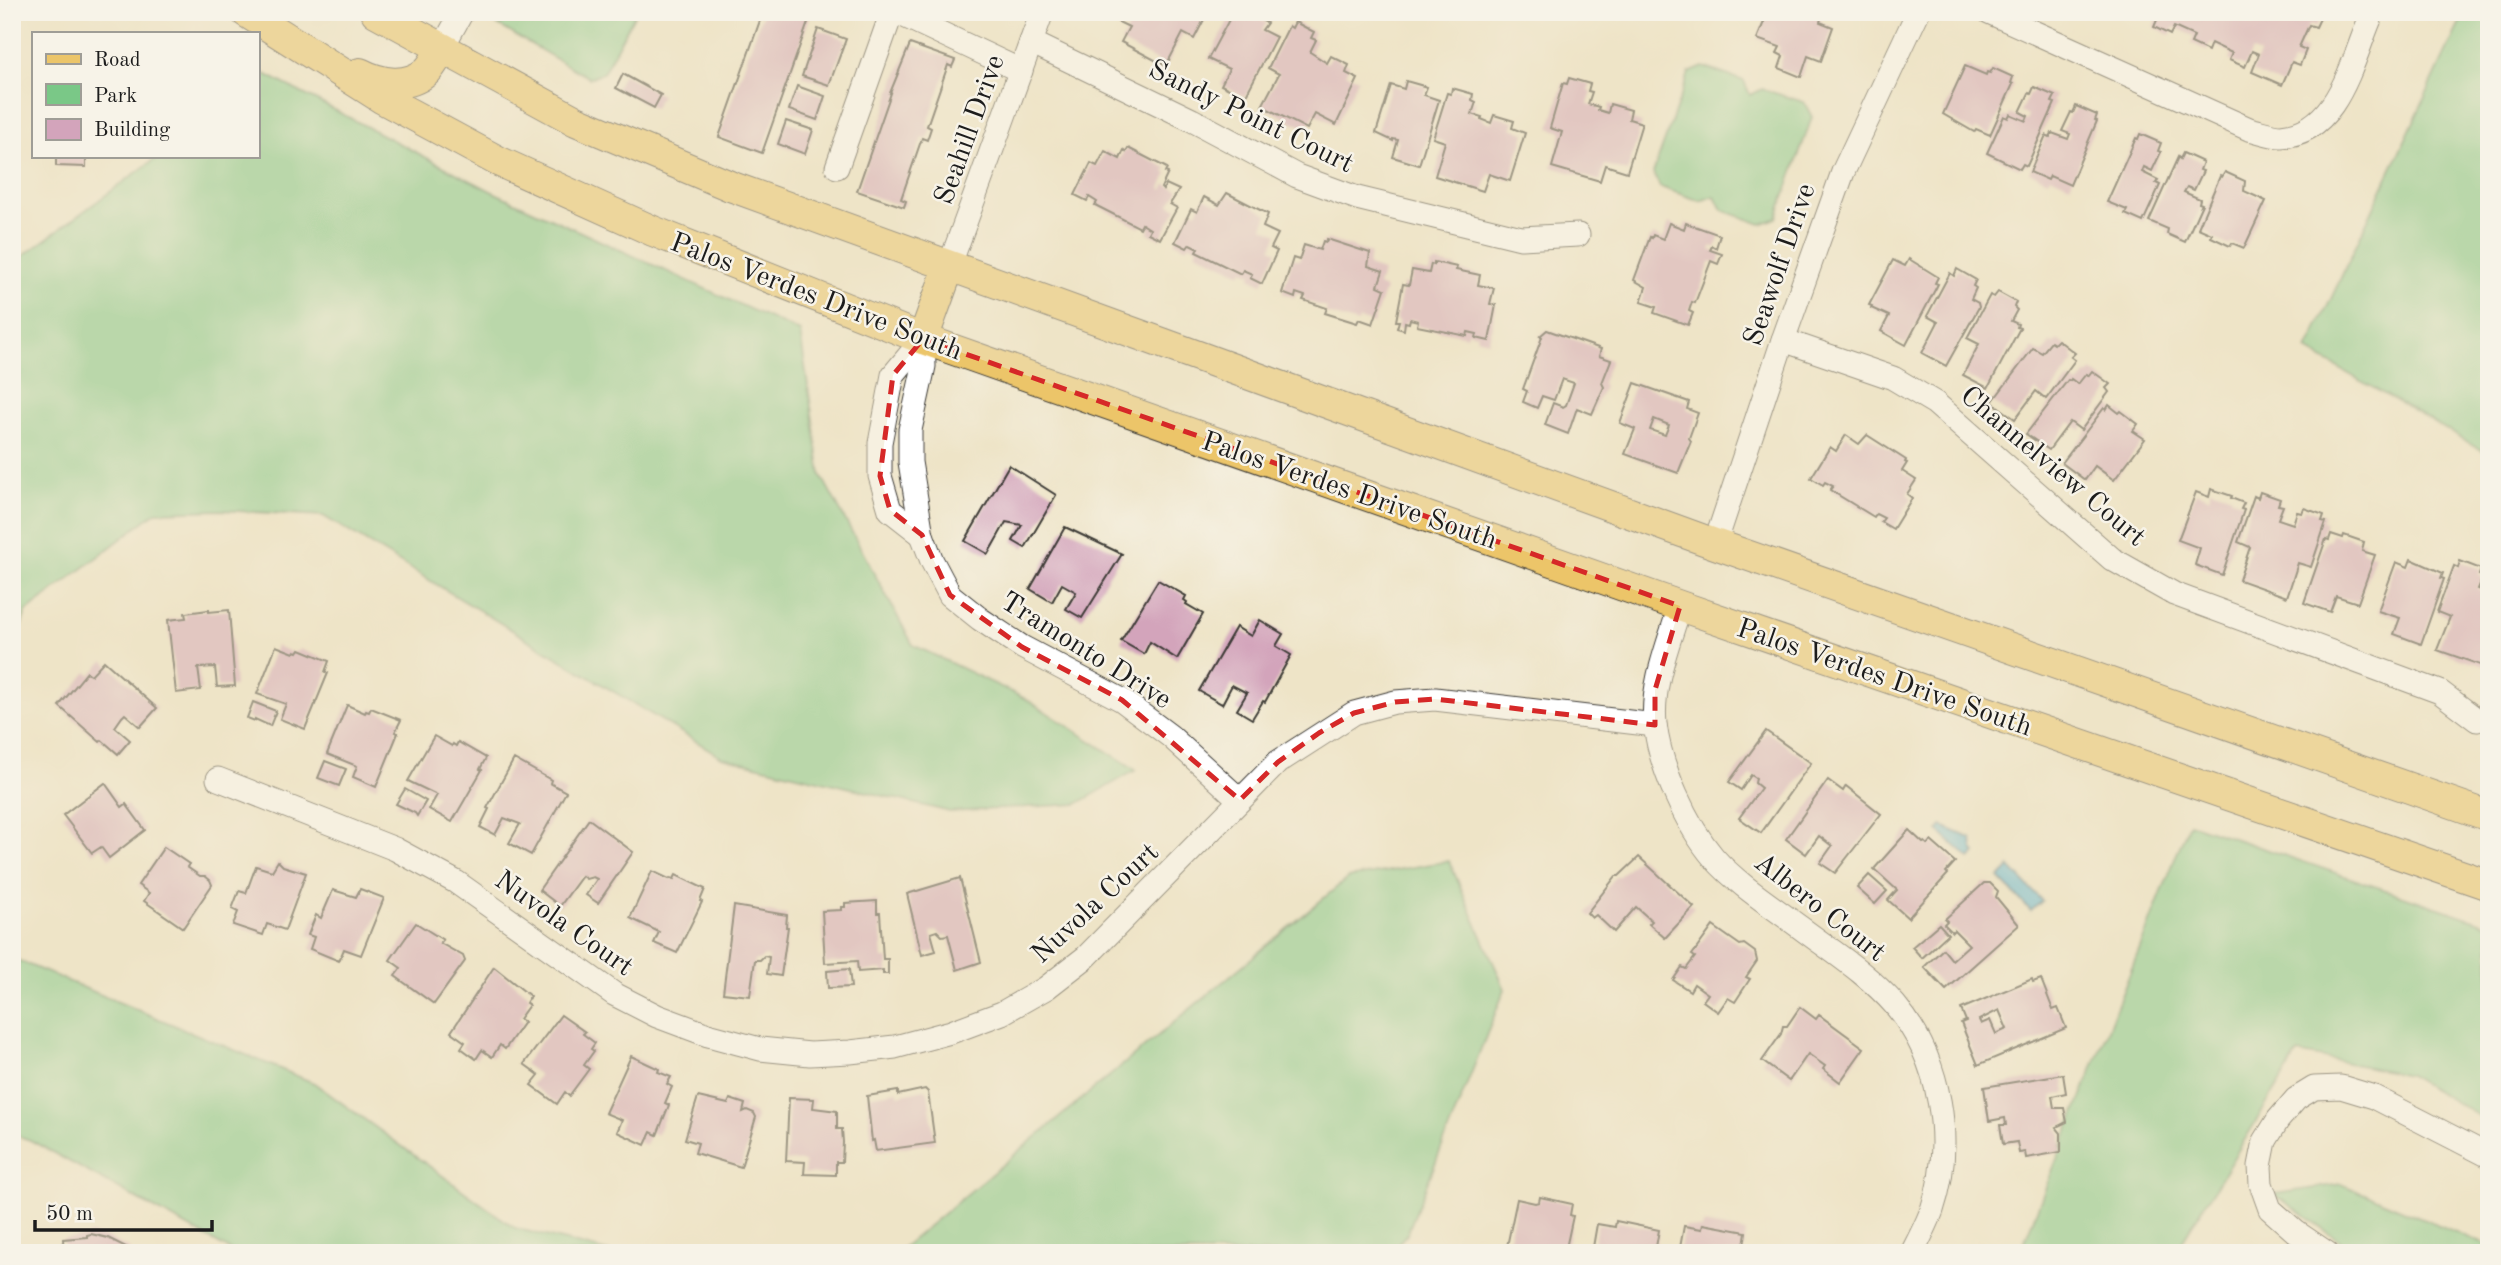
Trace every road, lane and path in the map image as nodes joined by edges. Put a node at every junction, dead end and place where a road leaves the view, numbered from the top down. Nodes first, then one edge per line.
1 (376, 12) edge
2 (462, 12) edge
3 (894, 12) edge
4 (1042, 12) edge
5 (1918, 12) edge
6 (1989, 12) edge
7 (2373, 12) edge
8 (250, 15) edge
9 (1031, 43) junction
10 (442, 48) junction
11 (1021, 71) junction
12 (837, 167) dead end
13 (1578, 235) dead end
14 (948, 267) junction
15 (923, 339) junction
16 (1783, 340) junction
17 (922, 535) junction
18 (1715, 544) junction
19 (1680, 606) junction
20 (2477, 720) dead end
21 (1655, 724) junction
22 (218, 779) dead end
23 (1240, 800) junction
24 (2489, 816) edge
25 (2489, 885) edge
26 (2489, 1157) edge
27 (1912, 1253) edge
28 (2327, 1253) edge

1 - 10 main road
2 - 10 street
3 - 11 street
3 - 12 street
4 - 9 street, Seahill Drive
5 - 16 street, Seawolf Drive
6 - 7 street
8 - 10 main road
8 - 15 main road, Palos Verdes Drive South
9 - 11 street, Seahill Drive
9 - 13 street, Sandy Point Court
10 - 14 main road
11 - 14 street, Seahill Drive
14 - 15 main road
14 - 18 main road
15 - 17 street, Tramonto Drive
15 - 17 street, Tramonto Drive
15 - 19 main road, Palos Verdes Drive South
16 - 18 street, Seawolf Drive
16 - 20 street, Channelview Court
17 - 23 street, Tramonto Drive
18 - 24 main road
19 - 21 street, Albero Court
19 - 25 main road, Palos Verdes Drive South
21 - 23 street, Nuvola Court
21 - 27 street, Albero Court
22 - 23 street, Nuvola Court
26 - 28 street

